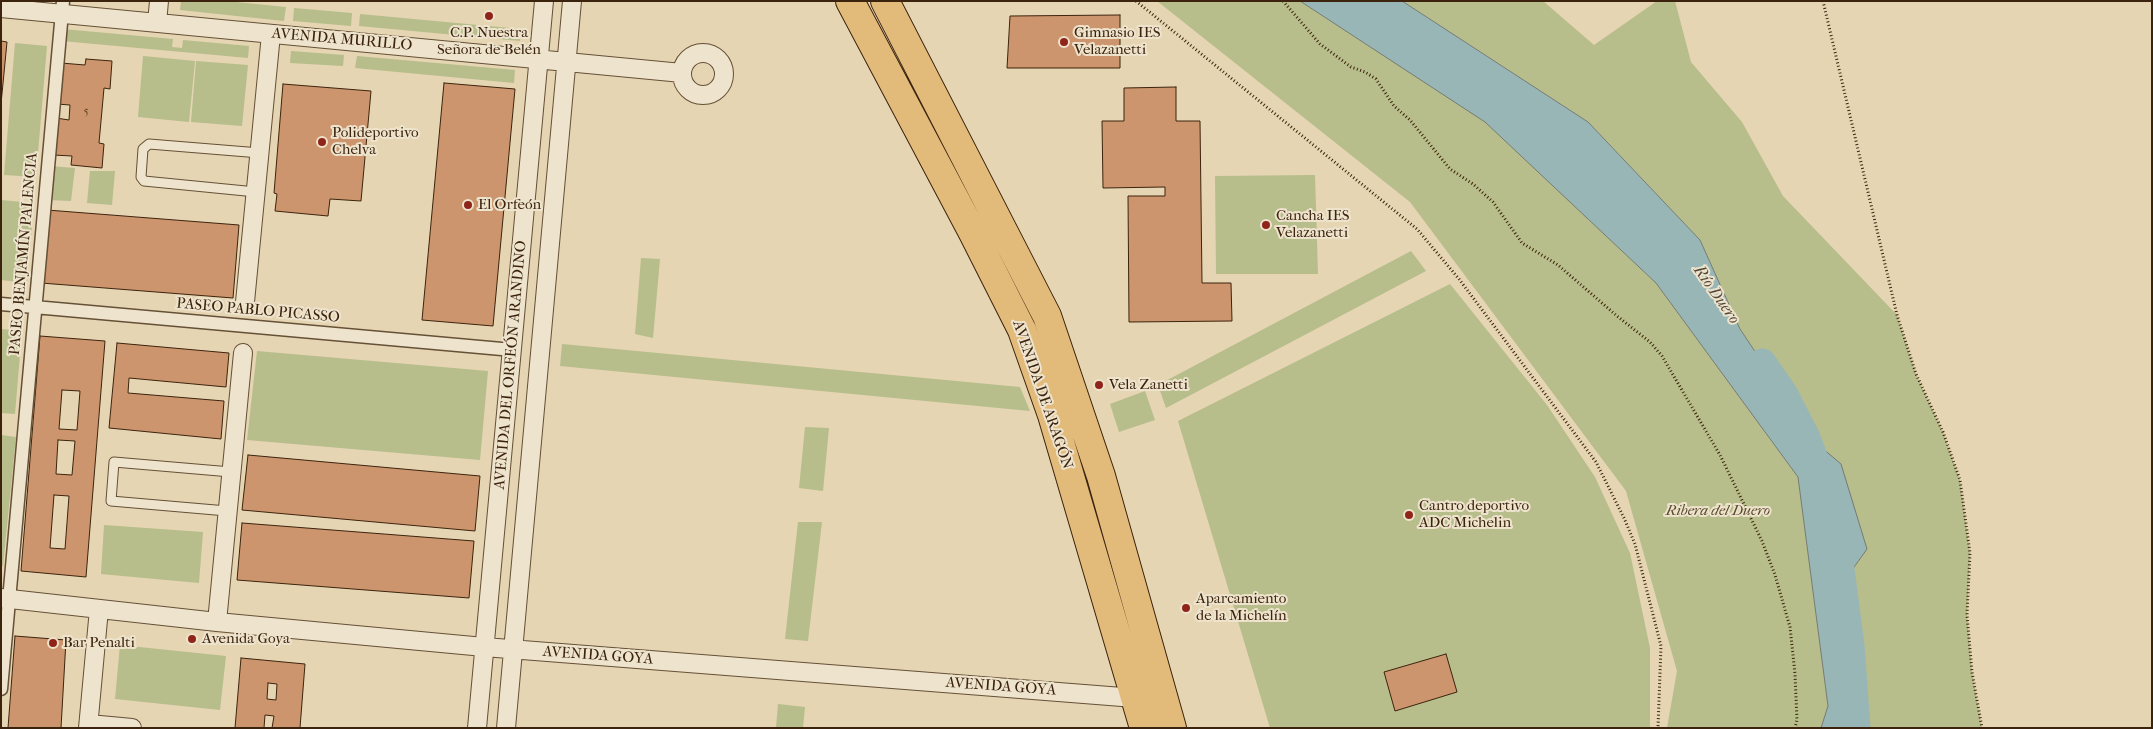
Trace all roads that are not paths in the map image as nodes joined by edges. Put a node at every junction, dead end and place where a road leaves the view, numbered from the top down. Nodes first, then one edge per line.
1 (159, 1) edge
2 (544, 1) edge
3 (572, 1) edge
4 (850, 1) edge
5 (885, 1) edge
6 (63, 7) edge
7 (1, 8) edge
8 (157, 23) junction
9 (271, 34) junction
10 (539, 59) junction
11 (567, 61) junction
12 (682, 73) dead end
13 (260, 153) junction
14 (256, 192) junction
15 (245, 302) dead end
16 (1, 304) edge
17 (36, 307) junction
18 (513, 350) junction
19 (243, 353) dead end
20 (231, 472) junction
21 (227, 512) junction
22 (5, 598) edge
23 (99, 609) junction
24 (217, 622) junction
25 (484, 647) junction
26 (513, 649) junction
27 (1, 689) edge
28 (1135, 698) junction
29 (88, 726) edge
30 (132, 728) edge
31 (477, 728) edge
32 (506, 728) edge
33 (1144, 728) edge
34 (1150, 728) edge
35 (1172, 728) edge

1 - 8 street
2 - 10 street, AVENIDA DEL ORFEÓN ARANDINO
3 - 11 street, AVENIDA DEL ORFEÓN ARANDINO
4 - 28 highway, AVENIDA DE ARAGÓN
5 - 35 highway, AVENIDA DE ARAGÓN
6 - 7 street, AVENIDA MURILLO
6 - 8 street, AVENIDA MURILLO
6 - 17 street, PASEO BENJAMÍN PALENCIA
8 - 9 street, AVENIDA MURILLO
9 - 10 street, AVENIDA MURILLO
9 - 13 street
10 - 11 street, AVENIDA MURILLO
10 - 18 street, AVENIDA DEL ORFEÓN ARANDINO
11 - 12 street, AVENIDA MURILLO
11 - 26 street, AVENIDA DEL ORFEÓN ARANDINO
13 - 14 street
13 - 14 lane
14 - 15 street
16 - 17 street, PASEO PABLO PICASSO
17 - 18 street, PASEO PABLO PICASSO
17 - 22 street, PASEO BENJAMÍN PALENCIA
18 - 25 street, AVENIDA DEL ORFEÓN ARANDINO
19 - 20 street
20 - 21 street
20 - 21 lane
21 - 24 street
22 - 23 street, AVENIDA GOYA
22 - 27 street, PASEO BENJAMÍN PALENCIA
23 - 24 street, AVENIDA GOYA
23 - 29 street
24 - 25 street, AVENIDA GOYA
25 - 26 street, AVENIDA GOYA
25 - 31 street, AVENIDA DEL ORFEÓN ARANDINO
26 - 28 street, AVENIDA GOYA
26 - 32 street, AVENIDA DEL ORFEÓN ARANDINO
28 - 33 highway, AVENIDA DE ARAGÓN
28 - 34 street
29 - 30 street

